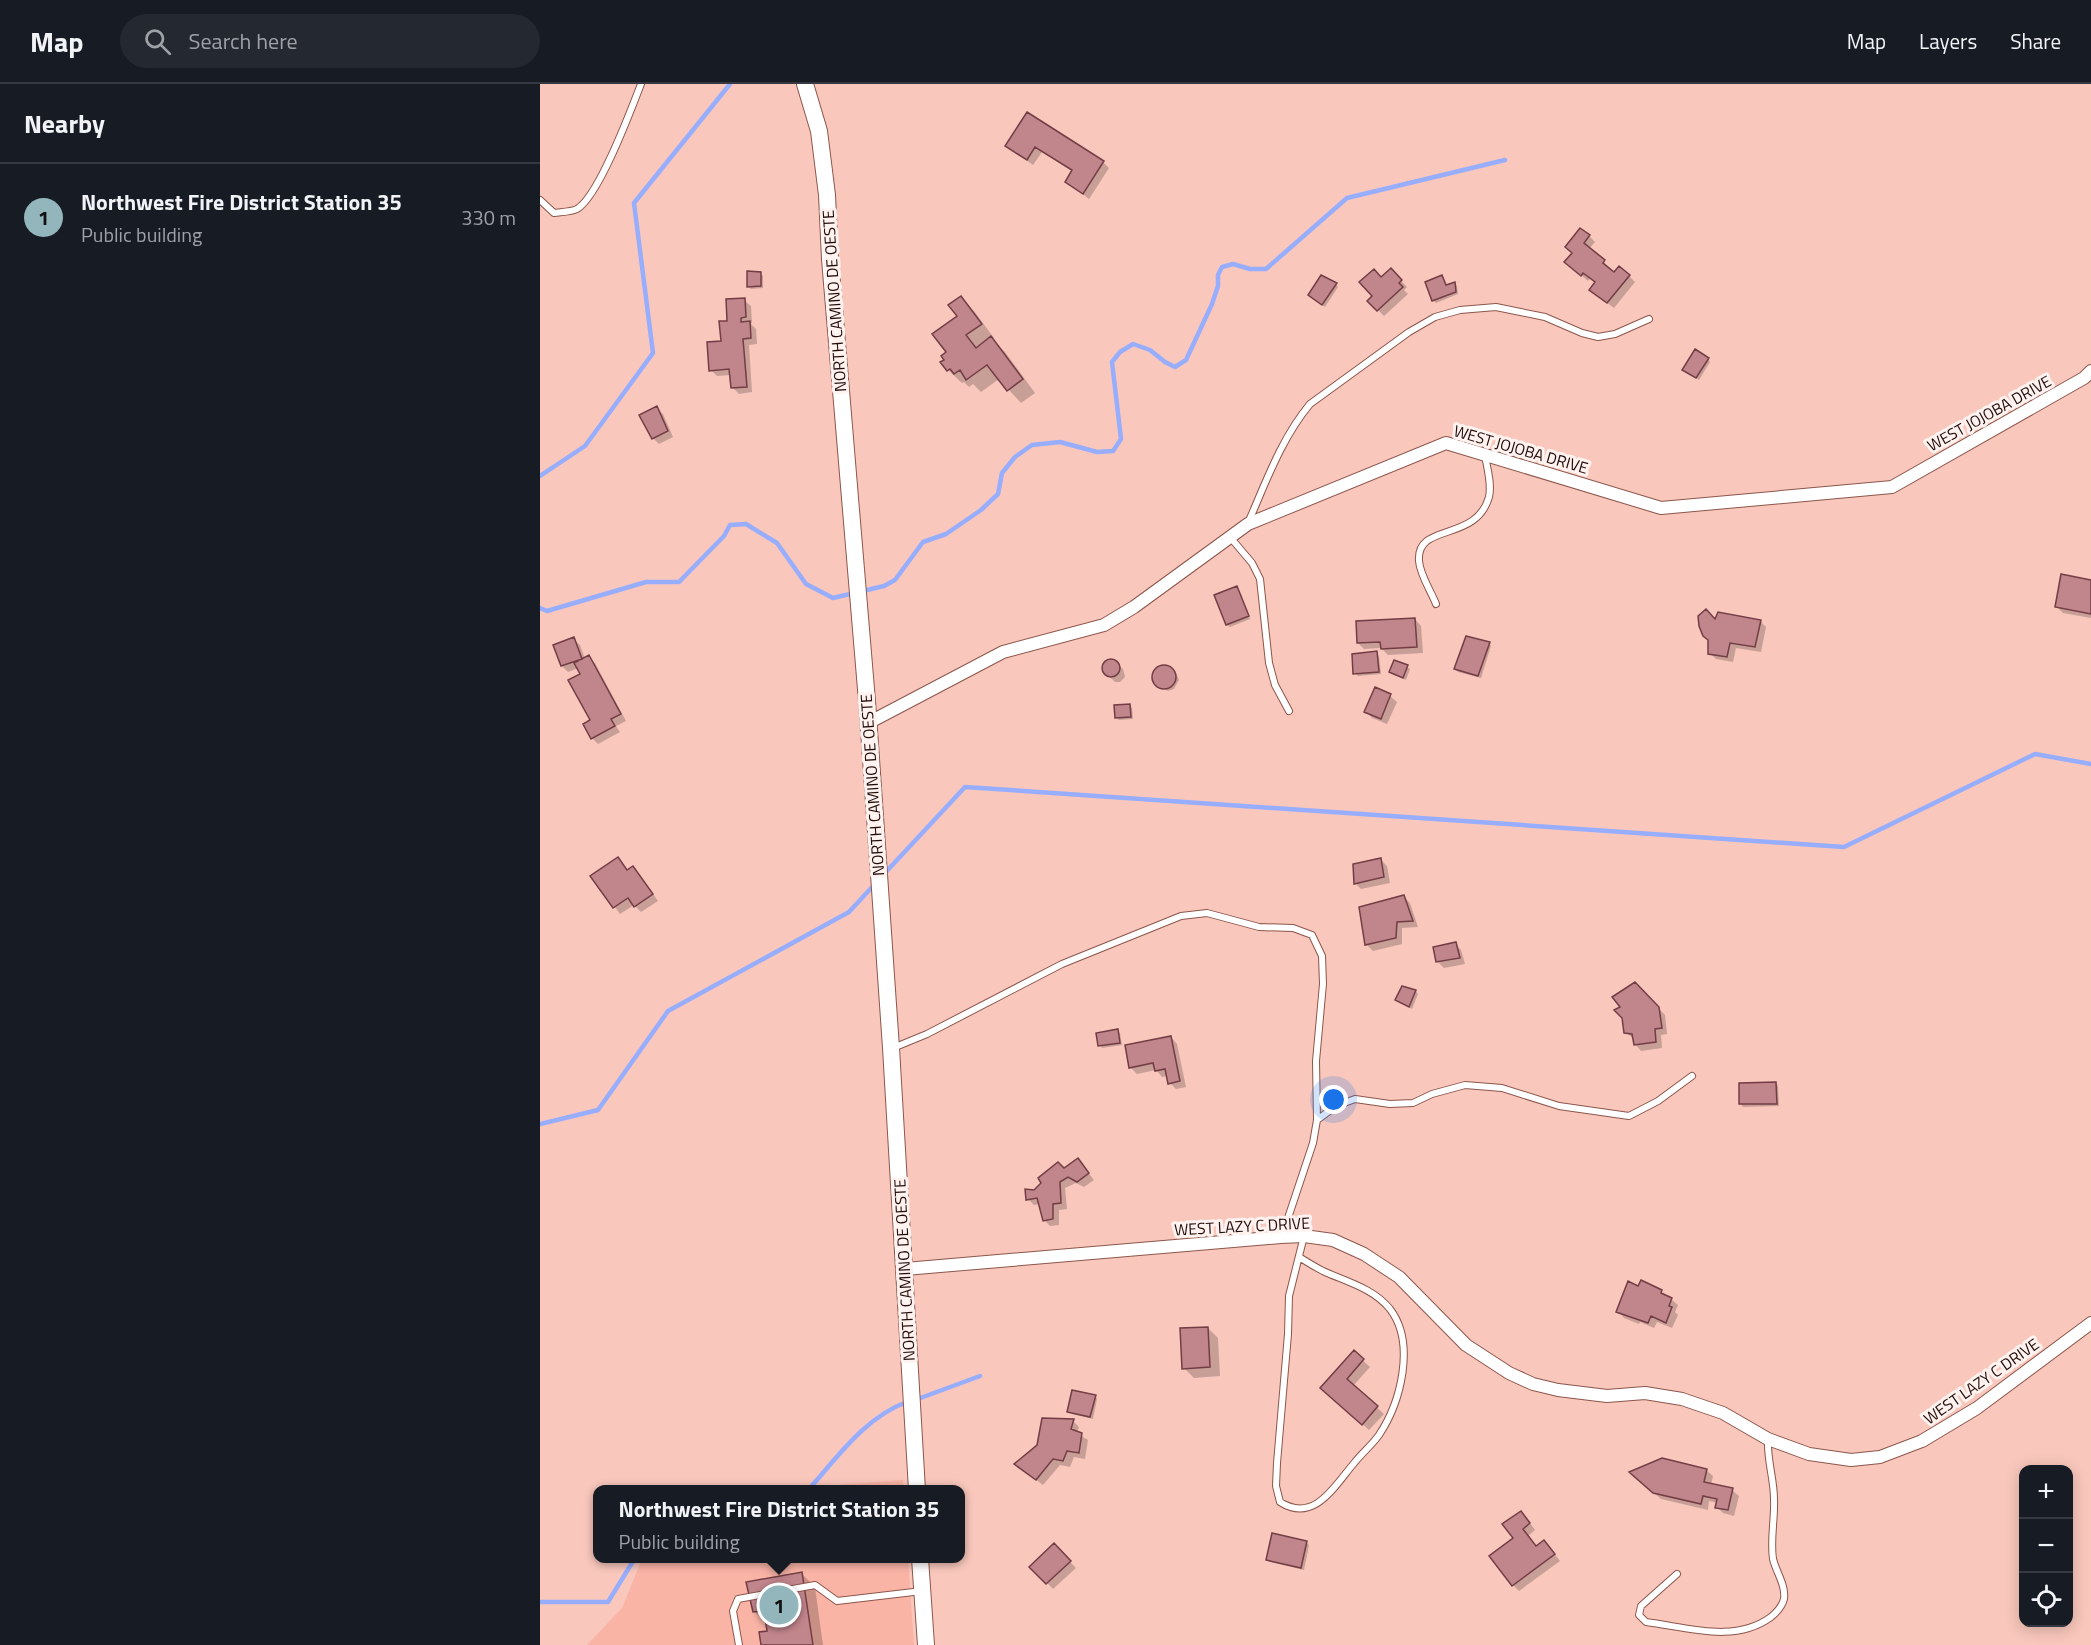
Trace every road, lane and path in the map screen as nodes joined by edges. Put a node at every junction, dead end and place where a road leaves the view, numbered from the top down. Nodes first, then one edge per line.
1 (641, 84) edge
2 (805, 84) edge
3 (540, 200) edge
4 (1649, 319) dead end
5 (2091, 372) edge
6 (1485, 454) junction
7 (1248, 524) junction
8 (1230, 537) junction
9 (1436, 604) dead end
10 (1289, 711) dead end
11 (868, 723) junction
12 (891, 1048) junction
13 (1692, 1076) dead end
14 (1317, 1120) junction
15 (1304, 1236) junction
16 (1281, 1237) junction
17 (1299, 1257) junction
18 (905, 1269) junction
19 (2091, 1323) edge
20 (1767, 1439) junction
21 (916, 1485) edge
22 (920, 1563) edge
23 (1677, 1574) dead end
24 (922, 1591) junction
25 (739, 1645) edge
26 (926, 1645) edge

1 - 3 lane
2 - 11 street, NORTH CAMINO DE OESTE
4 - 7 lane
5 - 6 street, WEST JOJOBA DRIVE
6 - 7 street, WEST JOJOBA DRIVE
6 - 9 lane
7 - 8 street, WEST JOJOBA DRIVE
8 - 10 lane
8 - 11 street, WEST JOJOBA DRIVE
11 - 12 street, NORTH CAMINO DE OESTE
12 - 14 lane
12 - 18 street, NORTH CAMINO DE OESTE
13 - 14 lane
14 - 16 lane
15 - 16 street, WEST LAZY C DRIVE
15 - 17 lane
15 - 20 street, WEST LAZY C DRIVE
16 - 18 street, WEST LAZY C DRIVE
17 - 17 lane
18 - 21 street, NORTH CAMINO DE OESTE
19 - 20 street, WEST LAZY C DRIVE
20 - 23 lane
22 - 24 street
24 - 25 lane
24 - 26 street

